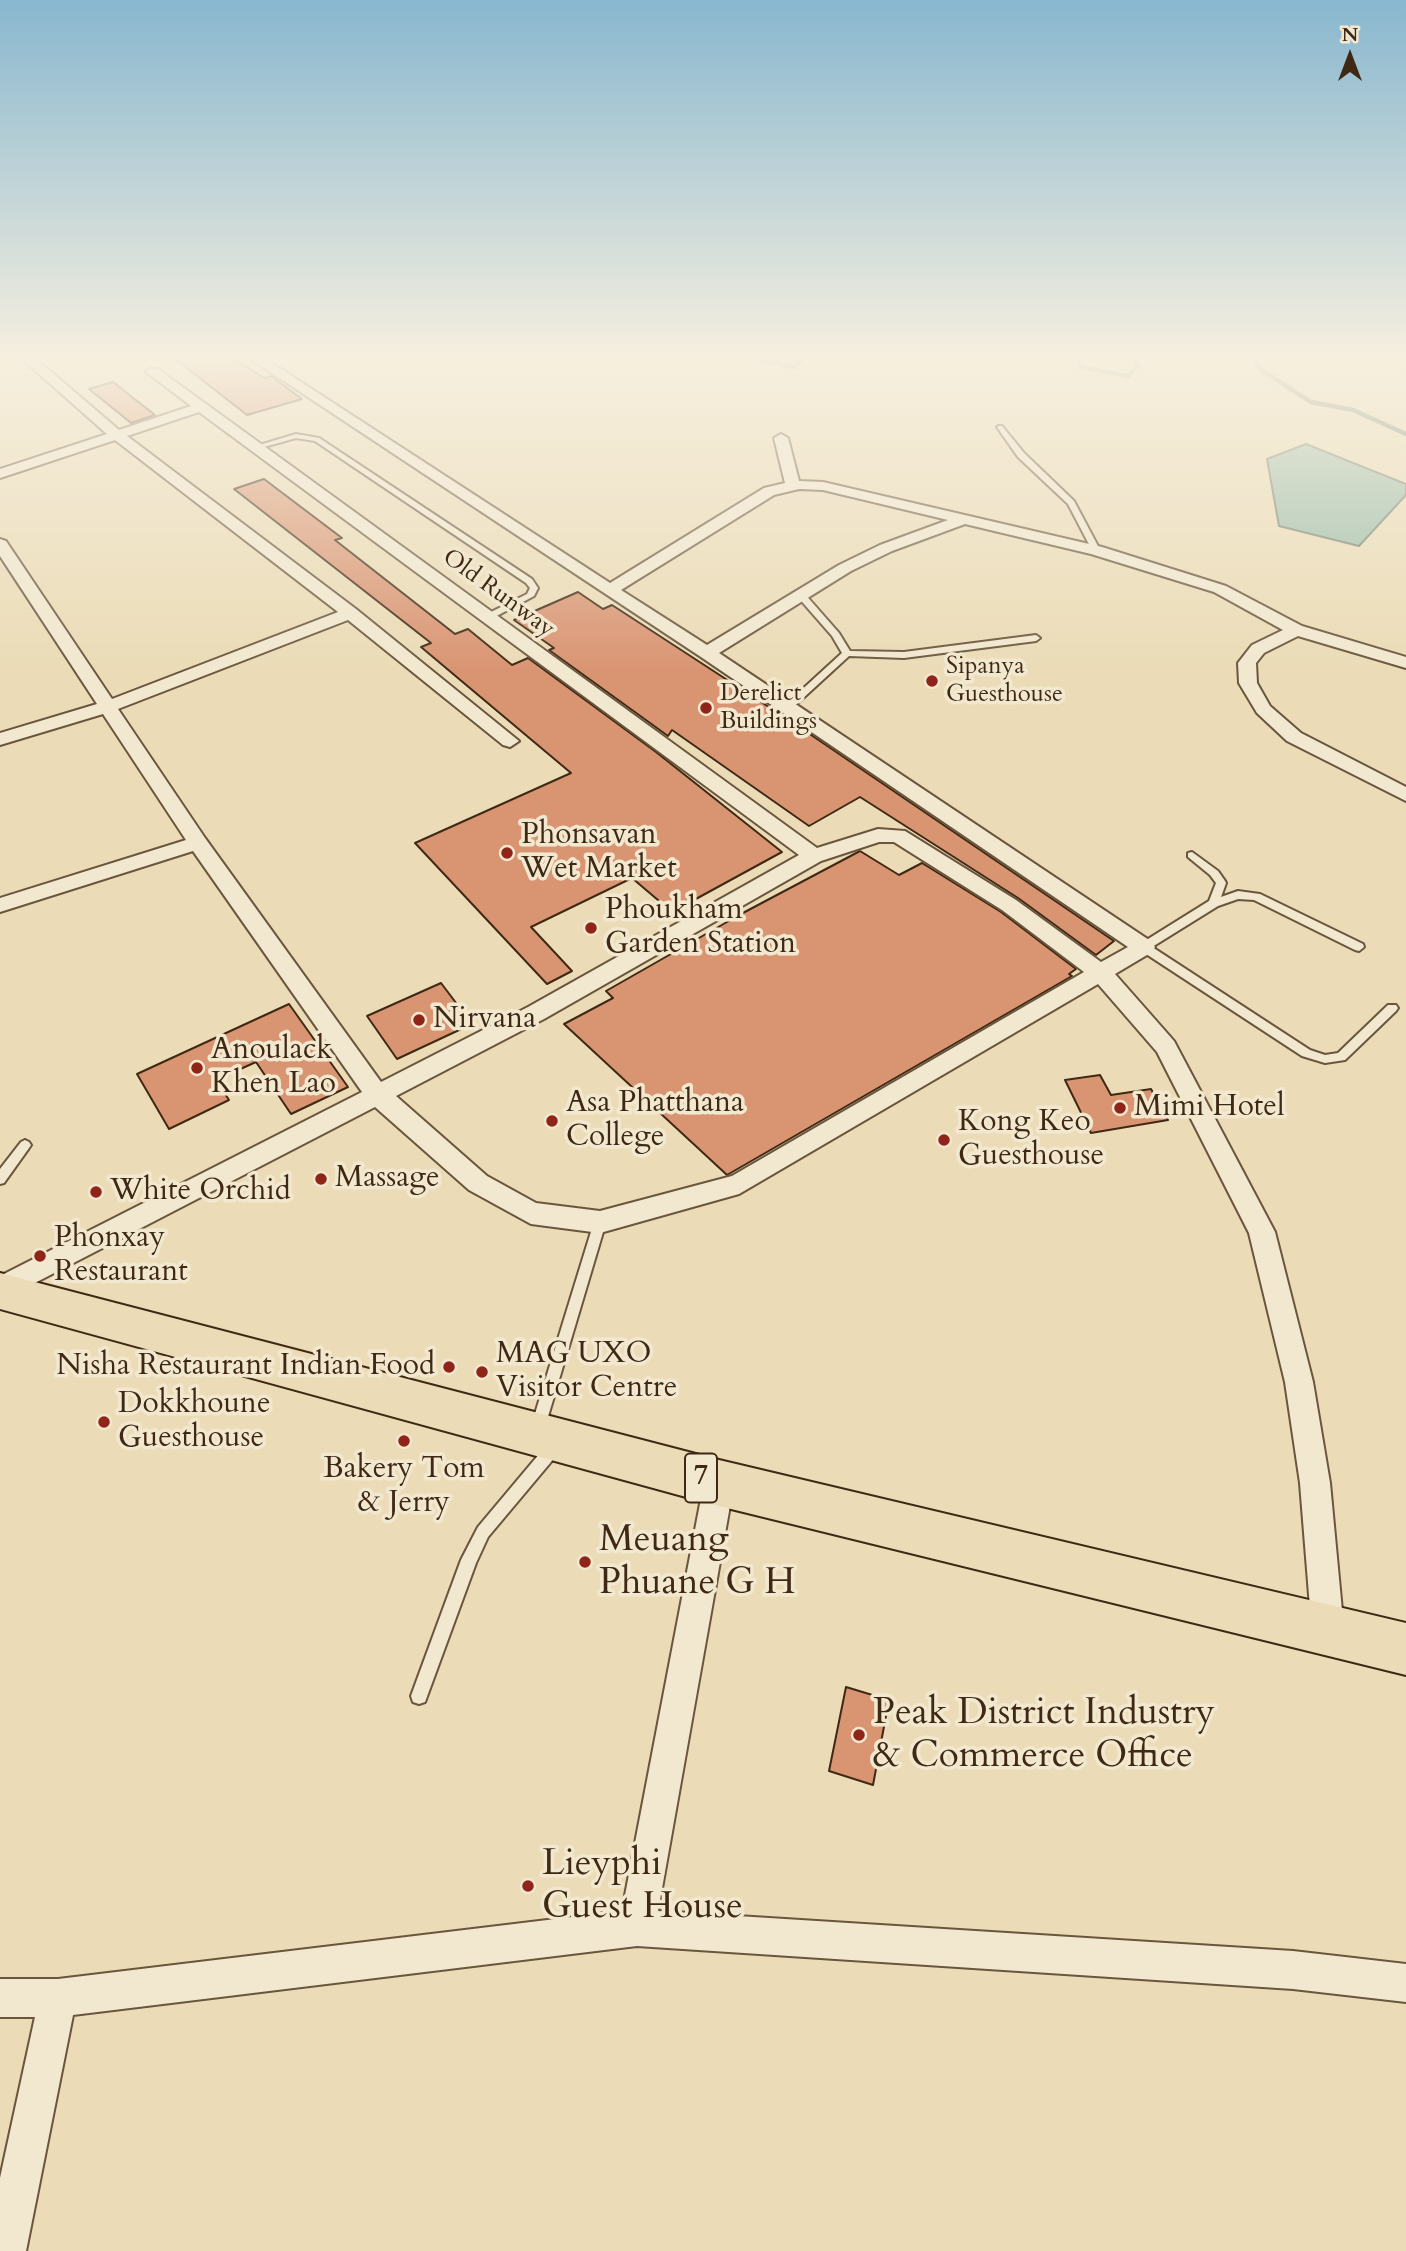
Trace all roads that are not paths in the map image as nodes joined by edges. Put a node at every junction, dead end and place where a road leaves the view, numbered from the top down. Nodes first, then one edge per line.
1 (34, 463) edge
2 (153, 463) edge
3 (279, 463) edge
4 (353, 463) edge
5 (416, 463) edge
6 (787, 463) edge
7 (1029, 463) edge
8 (0, 474) edge
9 (793, 485) junction
10 (964, 519) junction
11 (0, 544) edge
12 (1096, 550) junction
13 (610, 590) junction
14 (800, 594) junction
15 (350, 613) junction
16 (488, 617) junction
17 (1296, 630) junction
18 (1036, 638) dead end
19 (707, 653) junction
20 (847, 653) junction
21 (1406, 663) edge
22 (109, 706) junction
23 (786, 709) junction
24 (0, 740) edge
25 (510, 741) dead end
26 (1406, 795) edge
27 (198, 843) junction
28 (1192, 855) dead end
29 (814, 856) junction
30 (1214, 903) junction
31 (0, 905) edge
32 (1144, 947) junction
33 (1359, 947) dead end
34 (1100, 972) junction
35 (1392, 1008) dead end
36 (376, 1093) junction
37 (25, 1145) dead end
38 (0, 1179) edge
39 (600, 1222) junction
40 (0, 1290) edge
41 (547, 1439) junction
42 (719, 1483) junction
43 (1328, 1632) junction
44 (1406, 1649) edge
45 (419, 1696) dead end
46 (637, 1928) junction
47 (1406, 1983) edge
48 (0, 1998) edge
49 (58, 1998) junction
50 (5, 2251) edge

1 - 8 street
2 - 15 street
3 - 16 street, Old Runway
4 - 16 lane
5 - 13 street
6 - 9 street
7 - 12 lane
9 - 10 street
9 - 13 street
10 - 12 street
10 - 14 street
11 - 22 street
12 - 17 street
13 - 19 street
14 - 19 street
14 - 20 lane
15 - 22 street
15 - 25 street
16 - 29 street, Old Runway
17 - 21 street
17 - 26 street
18 - 20 lane
19 - 23 street
20 - 23 lane
22 - 24 street
22 - 27 street
23 - 32 street
27 - 31 street
27 - 36 street
28 - 30 lane
29 - 34 street
29 - 36 street
30 - 32 lane
30 - 33 lane
32 - 34 street
32 - 35 lane
34 - 39 street
34 - 43 street
36 - 39 street
36 - 40 street
37 - 38 lane
39 - 41 lane
40 - 41 highway, 7
41 - 42 highway, 7
41 - 45 lane
42 - 43 highway, 7
42 - 46 street
43 - 44 highway, 7
46 - 47 street
46 - 49 street
48 - 49 street
49 - 50 street

